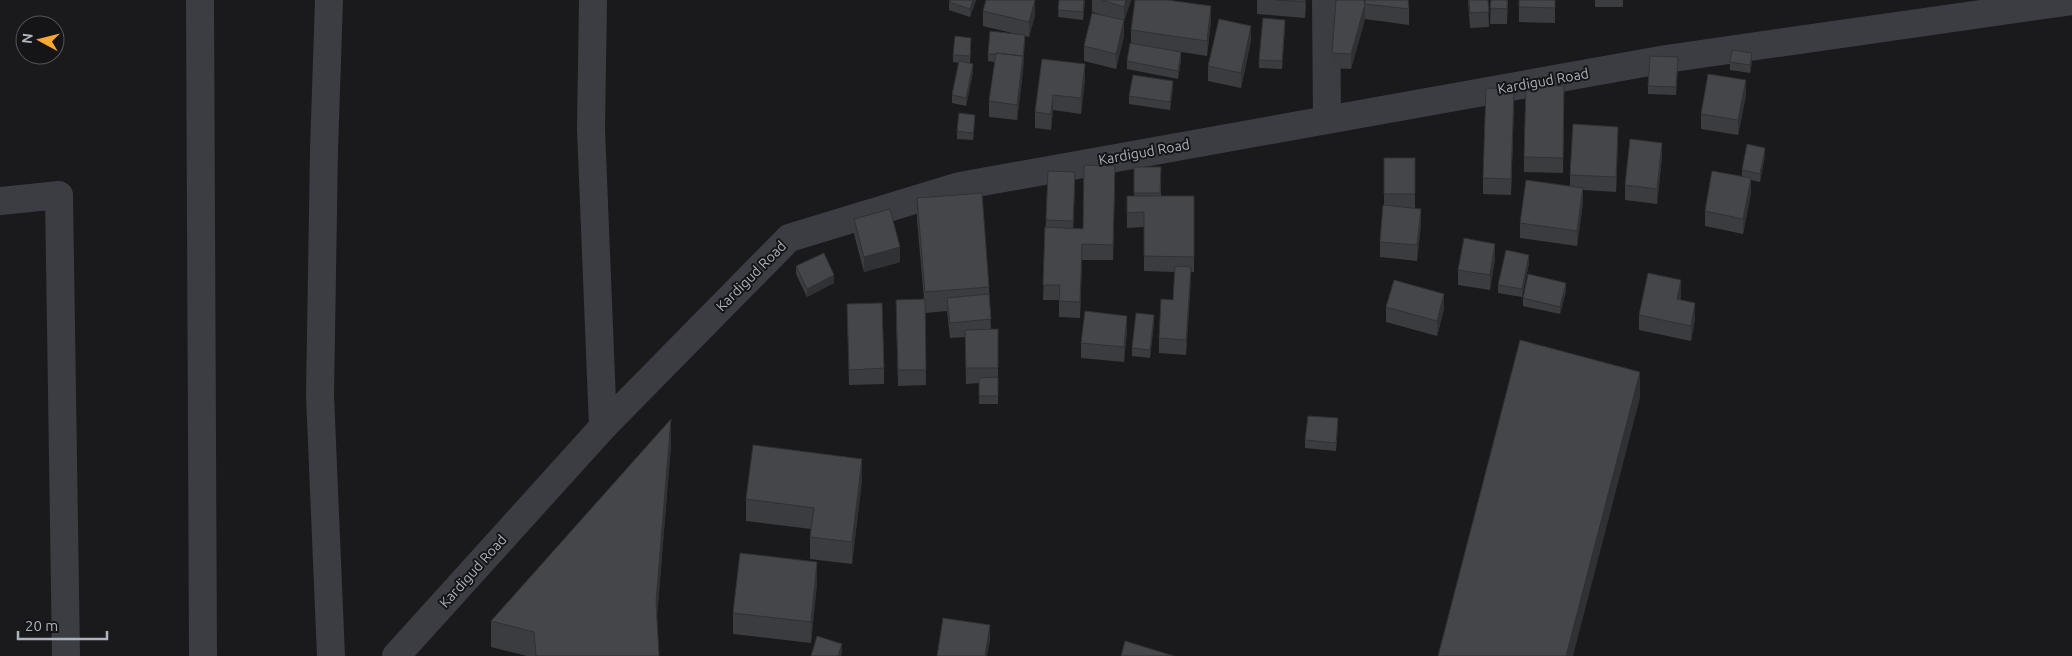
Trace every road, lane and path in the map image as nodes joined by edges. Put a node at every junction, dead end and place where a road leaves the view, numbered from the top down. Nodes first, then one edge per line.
1 (200, 0) edge
2 (329, 0) edge
3 (592, 0) edge
4 (1326, 0) edge
5 (2072, 1) edge
6 (1327, 119) junction
7 (0, 201) edge
8 (603, 427) junction
9 (66, 656) edge
10 (202, 656) edge
11 (331, 656) edge
12 (396, 656) edge

1 - 10 street
2 - 11 street
3 - 8 street
4 - 6 street
5 - 6 street, Kardigud Road
6 - 8 street, Kardigud Road
7 - 9 street
8 - 12 street, Kardigud Road

